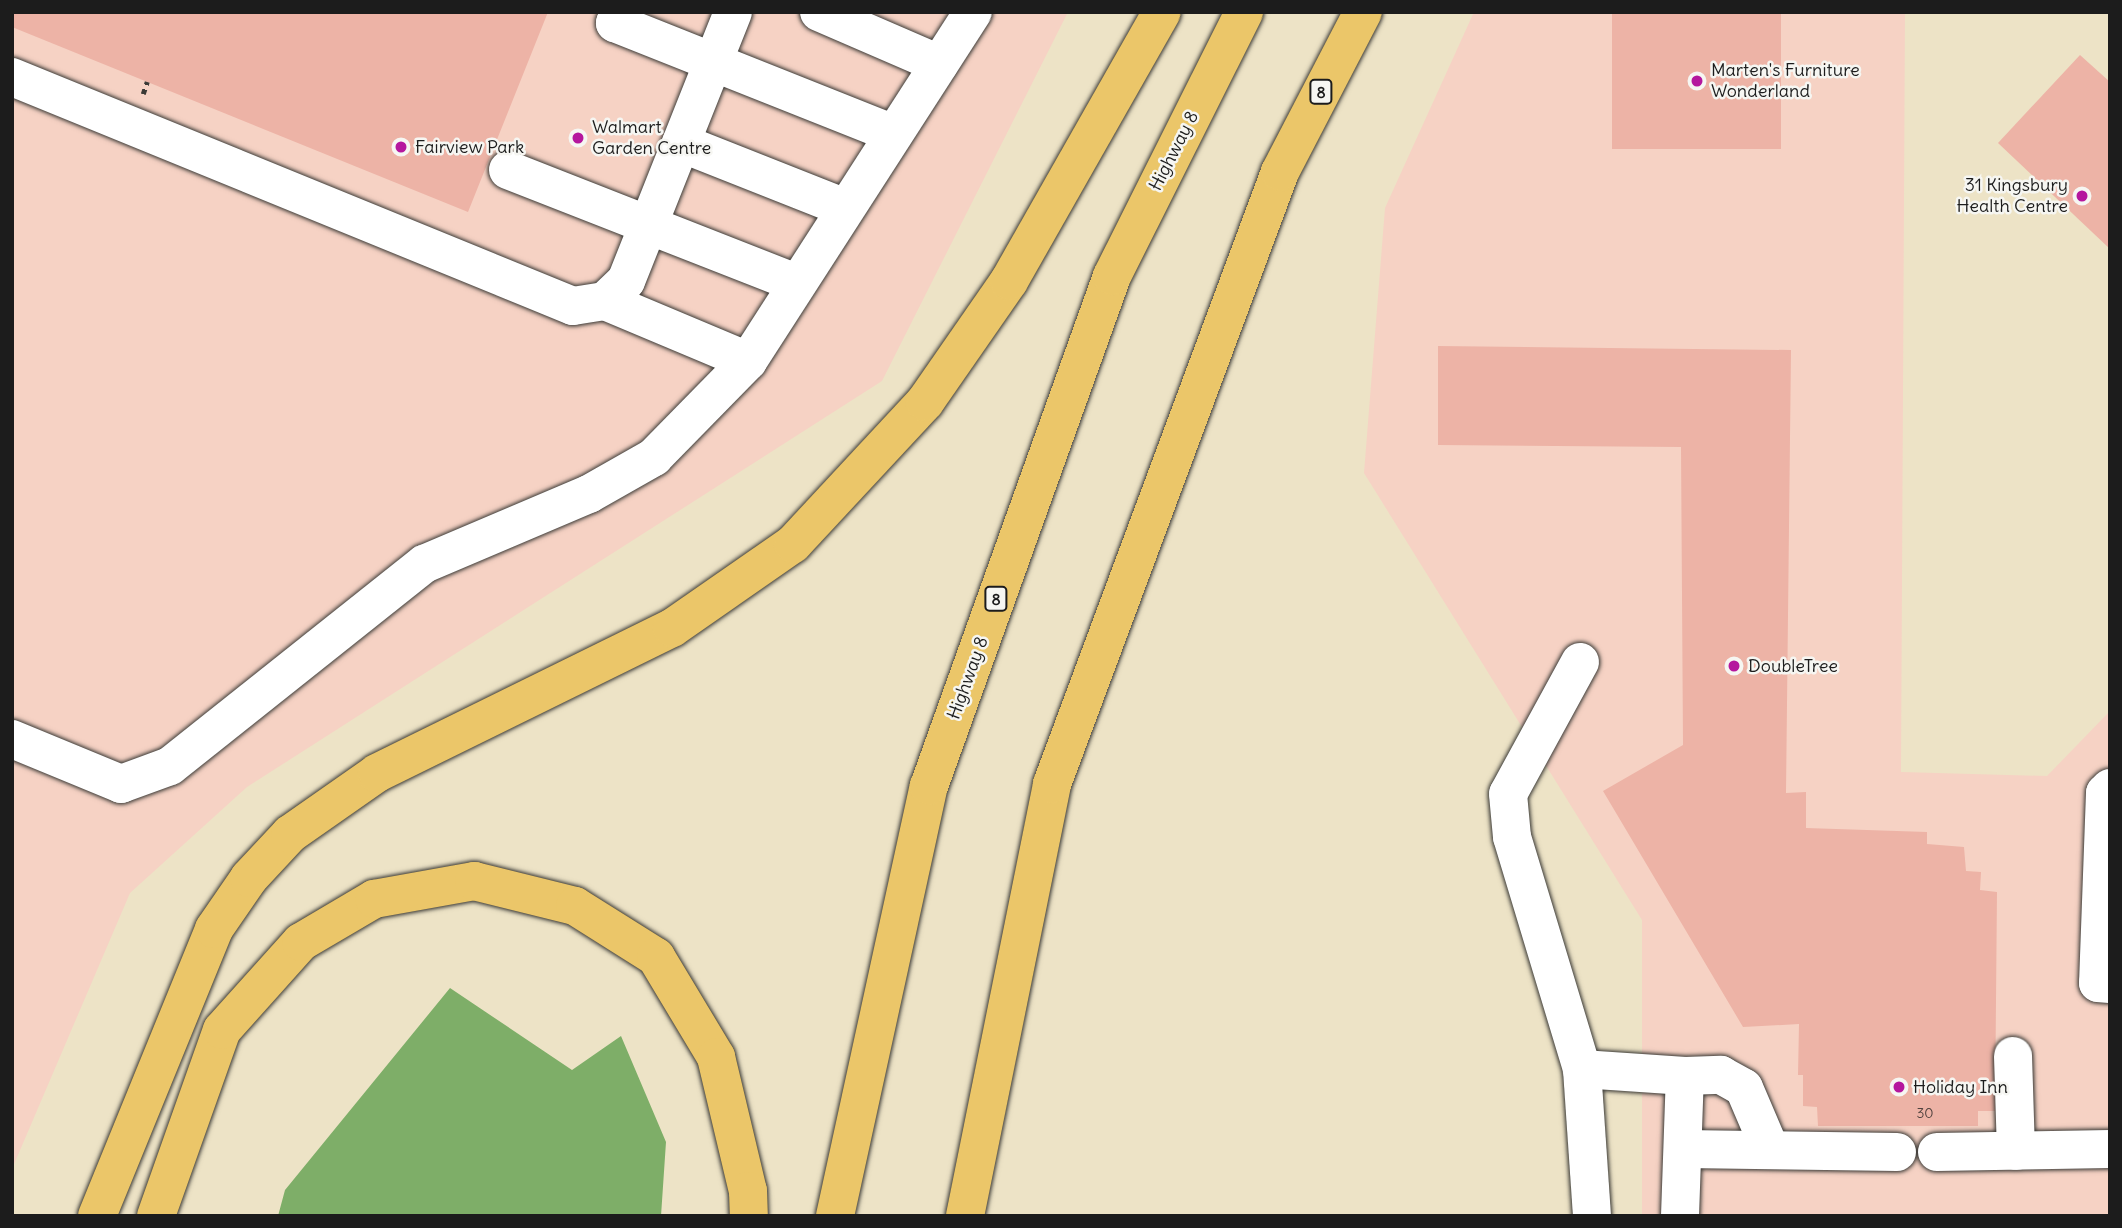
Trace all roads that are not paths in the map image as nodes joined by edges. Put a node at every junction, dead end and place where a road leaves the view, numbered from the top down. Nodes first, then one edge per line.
1 (619, 12) edge
2 (733, 12) edge
3 (819, 12) edge
4 (973, 12) edge
5 (1162, 12) edge
6 (1244, 12) edge
7 (1363, 12) edge
8 (714, 60) junction
9 (939, 64) junction
10 (12, 77) edge
11 (894, 134) junction
12 (681, 143) junction
13 (509, 170) dead end
14 (845, 208) junction
15 (648, 225) junction
16 (797, 283) junction
17 (605, 302) junction
18 (748, 361) junction
19 (1580, 662) dead end
20 (12, 739) edge
21 (2108, 791) edge
22 (2110, 984) edge
23 (2013, 1056) dead end
24 (1582, 1069) junction
25 (1685, 1076) junction
26 (1684, 1149) junction
27 (1770, 1149) junction
28 (2110, 1149) edge
29 (2016, 1150) junction
30 (1897, 1152) dead end
31 (1937, 1152) dead end
32 (97, 1216) edge
33 (156, 1216) edge
34 (749, 1216) edge
35 (835, 1216) edge
36 (965, 1216) edge
37 (1592, 1216) edge
38 (1680, 1216) edge

1 - 8 lane
2 - 8 lane
3 - 9 lane
4 - 9 lane
5 - 32 highway
6 - 35 highway, Highway 8 / 8
7 - 36 highway, 8
8 - 11 lane
8 - 12 lane
9 - 11 lane
10 - 17 lane
11 - 14 lane
12 - 14 lane
12 - 15 lane
13 - 15 lane
14 - 16 lane
15 - 16 lane
15 - 17 lane
16 - 18 lane
17 - 18 lane
18 - 20 lane
19 - 24 lane
21 - 22 lane
23 - 29 lane
24 - 25 lane
24 - 37 lane
25 - 26 lane
25 - 27 lane
26 - 27 lane
26 - 38 lane
27 - 30 lane
28 - 29 lane
29 - 31 lane
33 - 34 highway

